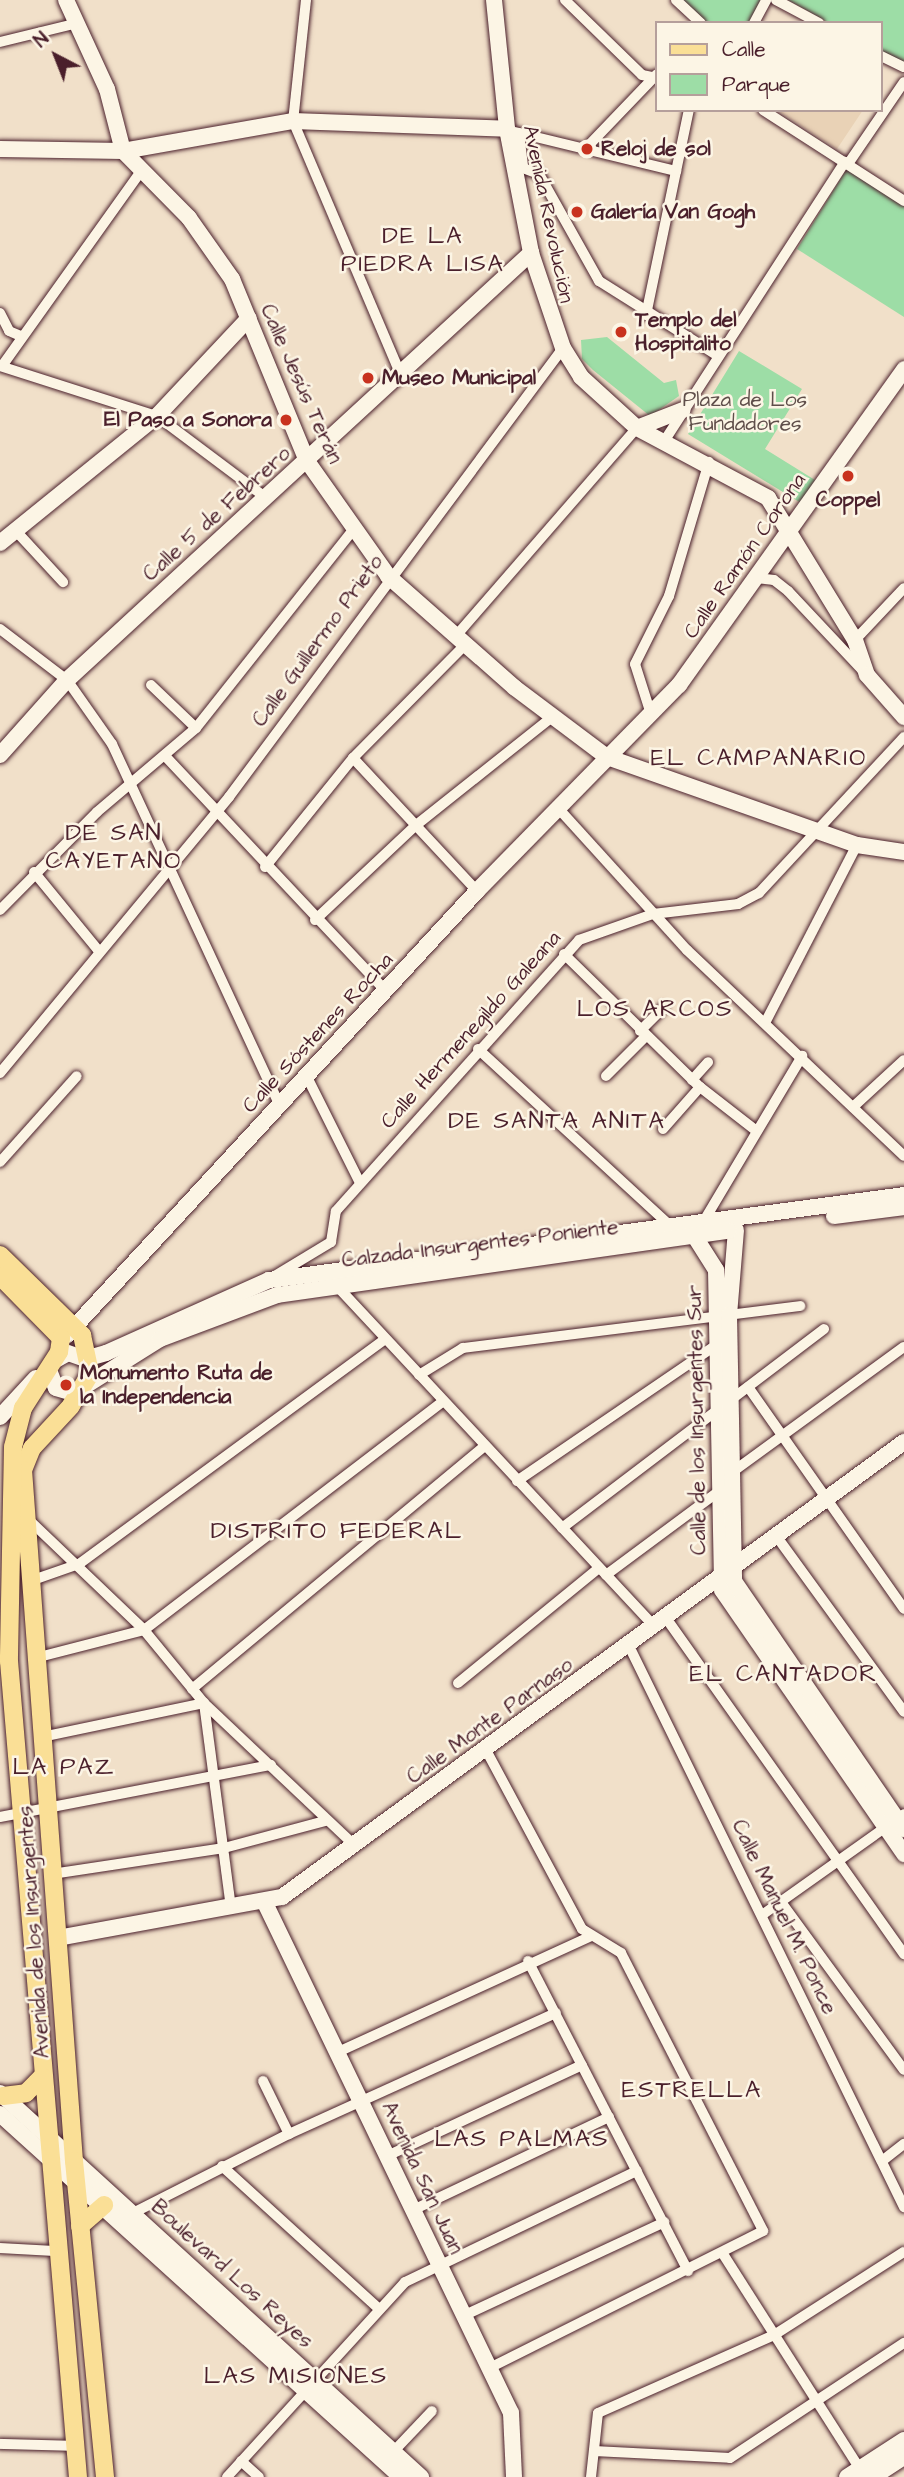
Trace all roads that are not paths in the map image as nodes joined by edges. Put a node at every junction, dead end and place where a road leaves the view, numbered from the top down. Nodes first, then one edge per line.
1 (66, 0) edge
2 (306, 0) edge
3 (494, 0) edge
4 (565, 0) edge
5 (676, 0) edge
6 (766, 0) edge
7 (776, 0) edge
8 (702, 21) edge
9 (755, 21) edge
10 (815, 21) edge
11 (74, 24) junction
12 (0, 41) edge
13 (883, 56) edge
14 (904, 68) edge
15 (656, 77) edge
16 (904, 82) edge
17 (883, 111) edge
18 (689, 112) edge
19 (766, 112) edge
20 (882, 112) edge
21 (293, 121) junction
22 (513, 131) junction
23 (589, 145) junction
24 (0, 149) edge
25 (123, 151) junction
26 (846, 162) junction
27 (142, 170) junction
28 (676, 170) junction
29 (904, 201) edge
30 (531, 253) junction
31 (0, 313) edge
32 (646, 315) junction
33 (249, 318) junction
34 (21, 336) junction
35 (564, 348) junction
36 (718, 356) junction
37 (1, 366) edge
38 (904, 369) edge
39 (400, 373) junction
40 (683, 410) junction
41 (157, 416) junction
42 (637, 428) junction
43 (663, 443) junction
44 (307, 461) junction
45 (709, 462) junction
46 (265, 497) junction
47 (354, 529) junction
48 (15, 530) junction
49 (787, 530) junction
50 (0, 543) edge
51 (388, 576) junction
52 (757, 578) junction
53 (63, 582) dead end
54 (904, 588) edge
55 (0, 629) edge
56 (855, 640) junction
57 (459, 641) junction
58 (867, 675) junction
59 (67, 680) junction
60 (151, 685) dead end
61 (650, 710) junction
62 (904, 717) edge
63 (552, 718) junction
64 (196, 729) junction
65 (904, 737) edge
66 (0, 755) edge
67 (607, 757) junction
68 (167, 758) junction
69 (353, 758) junction
70 (132, 782) junction
71 (559, 809) junction
72 (212, 813) junction
73 (415, 826) junction
74 (814, 831) junction
75 (857, 845) junction
76 (904, 852) edge
77 (168, 864) junction
78 (265, 867) junction
79 (34, 872) junction
80 (477, 891) junction
81 (0, 910) edge
82 (653, 914) junction
83 (316, 920) junction
84 (99, 951) junction
85 (564, 954) junction
86 (386, 991) junction
87 (663, 1008) dead end
88 (766, 1021) junction
89 (643, 1033) junction
90 (478, 1049) junction
91 (802, 1056) junction
92 (904, 1060) edge
93 (708, 1062) dead end
94 (0, 1073) edge
95 (306, 1075) junction
96 (77, 1076) dead end
97 (606, 1076) dead end
98 (696, 1084) junction
99 (279, 1104) junction
100 (853, 1107) junction
101 (663, 1129) dead end
102 (754, 1129) junction
103 (904, 1156) edge
104 (0, 1162) edge
105 (360, 1183) junction
106 (904, 1195) edge
107 (904, 1206) edge
108 (693, 1230) junction
109 (736, 1230) junction
110 (0, 1255) edge
111 (730, 1266) junction
112 (0, 1276) edge
113 (269, 1280) junction
114 (335, 1284) junction
115 (800, 1306) dead end
116 (205, 1311) junction
117 (723, 1315) junction
118 (824, 1329) dead end
119 (69, 1333) junction
120 (385, 1339) junction
121 (719, 1342) junction
122 (904, 1347) edge
123 (85, 1359) junction
124 (51, 1366) junction
125 (419, 1375) junction
126 (748, 1387) junction
127 (83, 1388) junction
128 (730, 1399) junction
129 (444, 1401) junction
130 (714, 1410) junction
131 (0, 1417) edge
132 (781, 1436) junction
133 (904, 1442) edge
134 (485, 1446) junction
135 (730, 1474) junction
136 (517, 1480) junction
137 (719, 1491) junction
138 (823, 1501) junction
139 (25, 1517) junction
140 (562, 1528) junction
141 (777, 1536) junction
142 (79, 1564) junction
143 (603, 1572) junction
144 (727, 1574) junction
145 (33, 1580) junction
146 (904, 1609) edge
147 (660, 1622) junction
148 (144, 1629) junction
149 (629, 1646) junction
150 (39, 1657) junction
151 (458, 1683) dead end
152 (192, 1689) junction
153 (204, 1703) junction
154 (904, 1712) edge
155 (46, 1736) junction
156 (486, 1750) junction
157 (271, 1765) junction
158 (214, 1778) junction
159 (47, 1810) junction
160 (21, 1813) junction
161 (0, 1817) edge
162 (325, 1821) junction
163 (897, 1823) edge
164 (354, 1845) junction
165 (224, 1849) junction
166 (904, 1854) edge
167 (834, 1863) junction
168 (52, 1874) junction
169 (781, 1902) junction
170 (265, 1903) junction
171 (231, 1908) junction
172 (762, 1915) junction
173 (591, 1936) junction
174 (58, 1938) junction
175 (904, 1954) edge
176 (528, 1961) junction
177 (555, 2013) junction
178 (338, 2052) junction
179 (582, 2064) junction
180 (904, 2070) edge
181 (42, 2077) junction
182 (263, 2081) dead end
183 (1, 2094) edge
184 (363, 2102) junction
185 (0, 2114) edge
186 (609, 2117) junction
187 (289, 2134) junction
188 (48, 2137) junction
189 (904, 2144) edge
190 (387, 2156) junction
191 (74, 2161) junction
192 (882, 2161) junction
193 (51, 2164) junction
194 (222, 2166) junction
195 (637, 2171) junction
196 (76, 2182) junction
197 (104, 2205) junction
198 (904, 2207) edge
199 (412, 2210) junction
200 (134, 2213) junction
201 (664, 2222) junction
202 (80, 2226) junction
203 (0, 2248) edge
204 (54, 2251) junction
205 (904, 2252) edge
206 (723, 2254) junction
207 (438, 2263) junction
208 (185, 2271) junction
209 (688, 2271) junction
210 (378, 2308) junction
211 (465, 2315) junction
212 (774, 2335) junction
213 (904, 2343) edge
214 (491, 2367) junction
215 (309, 2383) junction
216 (814, 2399) junction
217 (432, 2411) dead end
218 (904, 2440) edge
219 (0, 2444) edge
220 (74, 2446) junction
221 (394, 2451) junction
222 (594, 2451) junction
223 (904, 2457) edge
224 (241, 2461) junction
225 (861, 2475) edge
226 (78, 2477) edge
227 (105, 2477) edge
228 (227, 2477) edge
229 (259, 2477) edge
230 (401, 2477) edge
231 (421, 2477) edge
232 (514, 2477) edge
233 (591, 2477) edge

1 - 11 street
2 - 21 street
3 - 22 street, Avenida Revolución
4 - 15 street
5 - 8 street
6 - 9 street
7 - 10 street
11 - 12 street
11 - 25 street
13 - 14 street
15 - 23 street
16 - 17 street
18 - 28 street
19 - 26 street
20 - 26 street
21 - 22 street
21 - 25 street
21 - 39 street
22 - 23 street
22 - 30 street, Avenida Revolución
22 - 32 street
23 - 28 street
24 - 25 street
25 - 27 street, Calle Jesús Terán
26 - 29 street
26 - 36 street
27 - 33 street, Calle Jesús Terán
27 - 34 street
28 - 32 street
30 - 35 street, Avenida Revolución
30 - 39 street, Calle 5 de Febrero
31 - 34 street
32 - 36 street
33 - 41 street
33 - 44 street, Calle Jesús Terán
34 - 37 street
35 - 42 street, Avenida Revolución
35 - 51 street, Calle Guillermo Prieto
36 - 40 street
37 - 41 street
38 - 49 street, Calle Ramón Corona
39 - 44 street, Calle 5 de Febrero
40 - 42 street
40 - 43 street
41 - 46 street
41 - 48 street
42 - 43 street, Avenida Revolución
42 - 57 street
43 - 45 street, Avenida Revolución
44 - 46 street, Calle 5 de Febrero
44 - 47 street, Calle Jesús Terán
45 - 49 street, Avenida Revolución
45 - 61 street
46 - 59 street, Calle 5 de Febrero
47 - 51 street, Calle Jesús Terán
47 - 64 street
48 - 50 street
48 - 53 street
49 - 52 street, Calle Ramón Corona
49 - 56 street, Avenida Revolución
51 - 57 street, Calle Jesús Terán
51 - 72 street, Calle Guillermo Prieto
52 - 58 street
52 - 61 street, Calle Ramón Corona
54 - 56 street
55 - 59 street
56 - 58 street, Avenida Revolución
57 - 63 street, Calle Jesús Terán
57 - 69 street
58 - 62 street
59 - 66 street, Calle 5 de Febrero
59 - 70 street
60 - 64 street
61 - 67 street, Calle Ramón Corona
63 - 67 street, Calle Jesús Terán
63 - 73 street
64 - 68 street
65 - 74 street, Calle Hermenegildo Galeana
67 - 71 street, Calle Sóstenes Rocha
67 - 74 street, Calle Jesús Terán
68 - 70 street
68 - 72 street
69 - 73 street
69 - 78 street
70 - 77 street
70 - 79 street
71 - 80 street, Calle Sóstenes Rocha
71 - 82 street
72 - 77 street, Calle Guillermo Prieto
72 - 78 street
73 - 80 street
73 - 83 street
74 - 75 street, Calle Jesús Terán
74 - 82 street, Calle Hermenegildo Galeana
75 - 76 street, Calle Jesús Terán
75 - 88 street
77 - 84 street, Calle Guillermo Prieto
77 - 99 street
78 - 83 street
79 - 81 street
79 - 84 street
80 - 86 street, Calle Sóstenes Rocha
82 - 85 street, Calle Hermenegildo Galeana
82 - 88 street
83 - 86 street
84 - 94 street, Calle Guillermo Prieto
85 - 89 street
85 - 90 street, Calle Hermenegildo Galeana
86 - 95 street, Calle Sóstenes Rocha
87 - 89 street
88 - 91 street
89 - 97 street
89 - 98 street
90 - 105 street, Calle Hermenegildo Galeana
90 - 108 street
91 - 100 street
91 - 102 street
92 - 100 street
93 - 98 street
95 - 99 street, Calle Sóstenes Rocha
95 - 105 street
96 - 104 street
98 - 101 street
98 - 102 street
99 - 119 street, Calle Sóstenes Rocha
100 - 103 street
102 - 108 street
105 - 113 street, Calle Hermenegildo Galeana
106 - 108 street, Calzada Insurgentes Poniente
107 - 109 street, Calzada Insurgentes Poniente
108 - 109 street, Calzada Insurgentes Poniente
108 - 111 street, Calle de los Insurgentes Sur
108 - 113 street, Calzada Insurgentes Poniente
108 - 114 street, Calzada Insurgentes Poniente
108 - 117 street, Calle de los Insurgentes Sur
109 - 111 street
110 - 119 main road
111 - 117 street, Calle de los Insurgentes Sur
112 - 119 main road
113 - 116 street, Calzada Insurgentes Poniente
114 - 116 street, Calzada Insurgentes Poniente
114 - 120 street
115 - 117 street
116 - 123 street, Calzada Insurgentes Poniente
116 - 127 street, Calzada Insurgentes Poniente
117 - 121 street, Calle de los Insurgentes Sur
117 - 125 street
117 - 128 street, Calle de los Insurgentes Sur
118 - 126 street
119 - 123 main road
119 - 124 main road, Avenida de los Insurgentes
120 - 125 street
120 - 142 street
121 - 130 street, Calle de los Insurgentes Sur
121 - 136 street
122 - 132 street
123 - 124 street
123 - 127 main road
124 - 127 street
124 - 131 street
124 - 160 main road, Avenida de los Insurgentes
125 - 129 street
126 - 128 street
126 - 132 street
127 - 139 main road, Avenida de los Insurgentes
128 - 130 street
128 - 135 street, Calle de los Insurgentes Sur
129 - 134 street
129 - 148 street
130 - 137 street, Calle de los Insurgentes Sur
130 - 140 street
132 - 135 street
132 - 138 street
133 - 138 street, Calle Monte Parnaso
134 - 136 street
134 - 152 street
135 - 144 street, Calle de los Insurgentes Sur
136 - 140 street
137 - 143 street
137 - 144 street, Calle de los Insurgentes Sur
138 - 141 street, Calle Monte Parnaso
138 - 146 street
139 - 142 street
139 - 145 main road, Avenida de los Insurgentes
140 - 143 street
141 - 144 street, Calle Monte Parnaso
141 - 154 street
142 - 145 street
142 - 148 street
143 - 147 street
143 - 151 street
144 - 147 street, Calle Monte Parnaso
144 - 163 street
145 - 150 main road, Avenida de los Insurgentes
147 - 149 street, Calle Monte Parnaso
147 - 167 street
148 - 150 street
148 - 152 street
149 - 156 street, Calle Monte Parnaso
149 - 172 street, Calle Manuel M. Ponce
150 - 155 main road, Avenida de los Insurgentes
152 - 153 street
153 - 155 street
153 - 157 street
153 - 158 street
155 - 159 main road, Avenida de los Insurgentes
156 - 164 street, Calle Monte Parnaso
156 - 173 street
157 - 158 street
157 - 162 street
158 - 159 street
158 - 165 street
159 - 160 street
159 - 168 main road, Avenida de los Insurgentes
160 - 161 street
160 - 181 main road, Avenida de los Insurgentes
162 - 164 street
162 - 165 street
163 - 166 street
163 - 167 street
164 - 170 street, Calle Monte Parnaso
165 - 168 street
165 - 171 street
167 - 169 street
167 - 175 street
168 - 174 main road, Avenida de los Insurgentes
169 - 172 street
169 - 180 street
170 - 171 street, Calle Monte Parnaso
170 - 178 street, Avenida San Juan
171 - 174 street, Calle Monte Parnaso
172 - 192 street, Calle Manuel M. Ponce
173 - 176 street
173 - 206 street
174 - 191 main road, Avenida de los Insurgentes
176 - 177 street
176 - 178 street
177 - 179 street
177 - 184 street
178 - 184 street, Avenida San Juan
179 - 186 street
179 - 190 street
181 - 183 main road
181 - 188 main road, Avenida de los Insurgentes
182 - 187 street
183 - 188 street, Boulevard Los Reyes
184 - 187 street
184 - 190 street, Avenida San Juan
185 - 193 street, Boulevard Los Reyes
186 - 195 street
186 - 199 street
187 - 194 street
188 - 191 street, Boulevard Los Reyes
188 - 193 main road, Avenida de los Insurgentes
189 - 192 street
190 - 199 street, Avenida San Juan
191 - 196 main road, Avenida de los Insurgentes
191 - 200 street, Boulevard Los Reyes
192 - 198 street, Calle Manuel M. Ponce
193 - 196 street, Boulevard Los Reyes
193 - 204 main road, Avenida de los Insurgentes
194 - 200 street
194 - 210 street
195 - 201 street
195 - 207 street
196 - 197 street, Boulevard Los Reyes
196 - 202 main road, Avenida de los Insurgentes
197 - 202 main road
197 - 208 street, Boulevard Los Reyes
199 - 207 street, Avenida San Juan
200 - 208 street, Boulevard Los Reyes
201 - 209 street
201 - 211 street
202 - 227 main road, Avenida de los Insurgentes
203 - 204 street
204 - 220 main road, Avenida de los Insurgentes
205 - 212 street
206 - 209 street
206 - 212 street
207 - 210 street
207 - 211 street, Avenida San Juan
208 - 215 street, Boulevard Los Reyes
209 - 214 street
210 - 215 street
211 - 214 street, Avenida San Juan
212 - 216 street
212 - 222 street
213 - 216 street
214 - 232 street, Avenida San Juan
215 - 221 street, Boulevard Los Reyes
215 - 224 street
215 - 230 street, Boulevard Los Reyes
216 - 222 street
216 - 225 street
217 - 221 street
218 - 225 street
219 - 220 street
220 - 226 main road, Avenida de los Insurgentes
221 - 231 street, Boulevard Los Reyes
222 - 233 street
223 - 225 street
224 - 228 street
224 - 229 street

